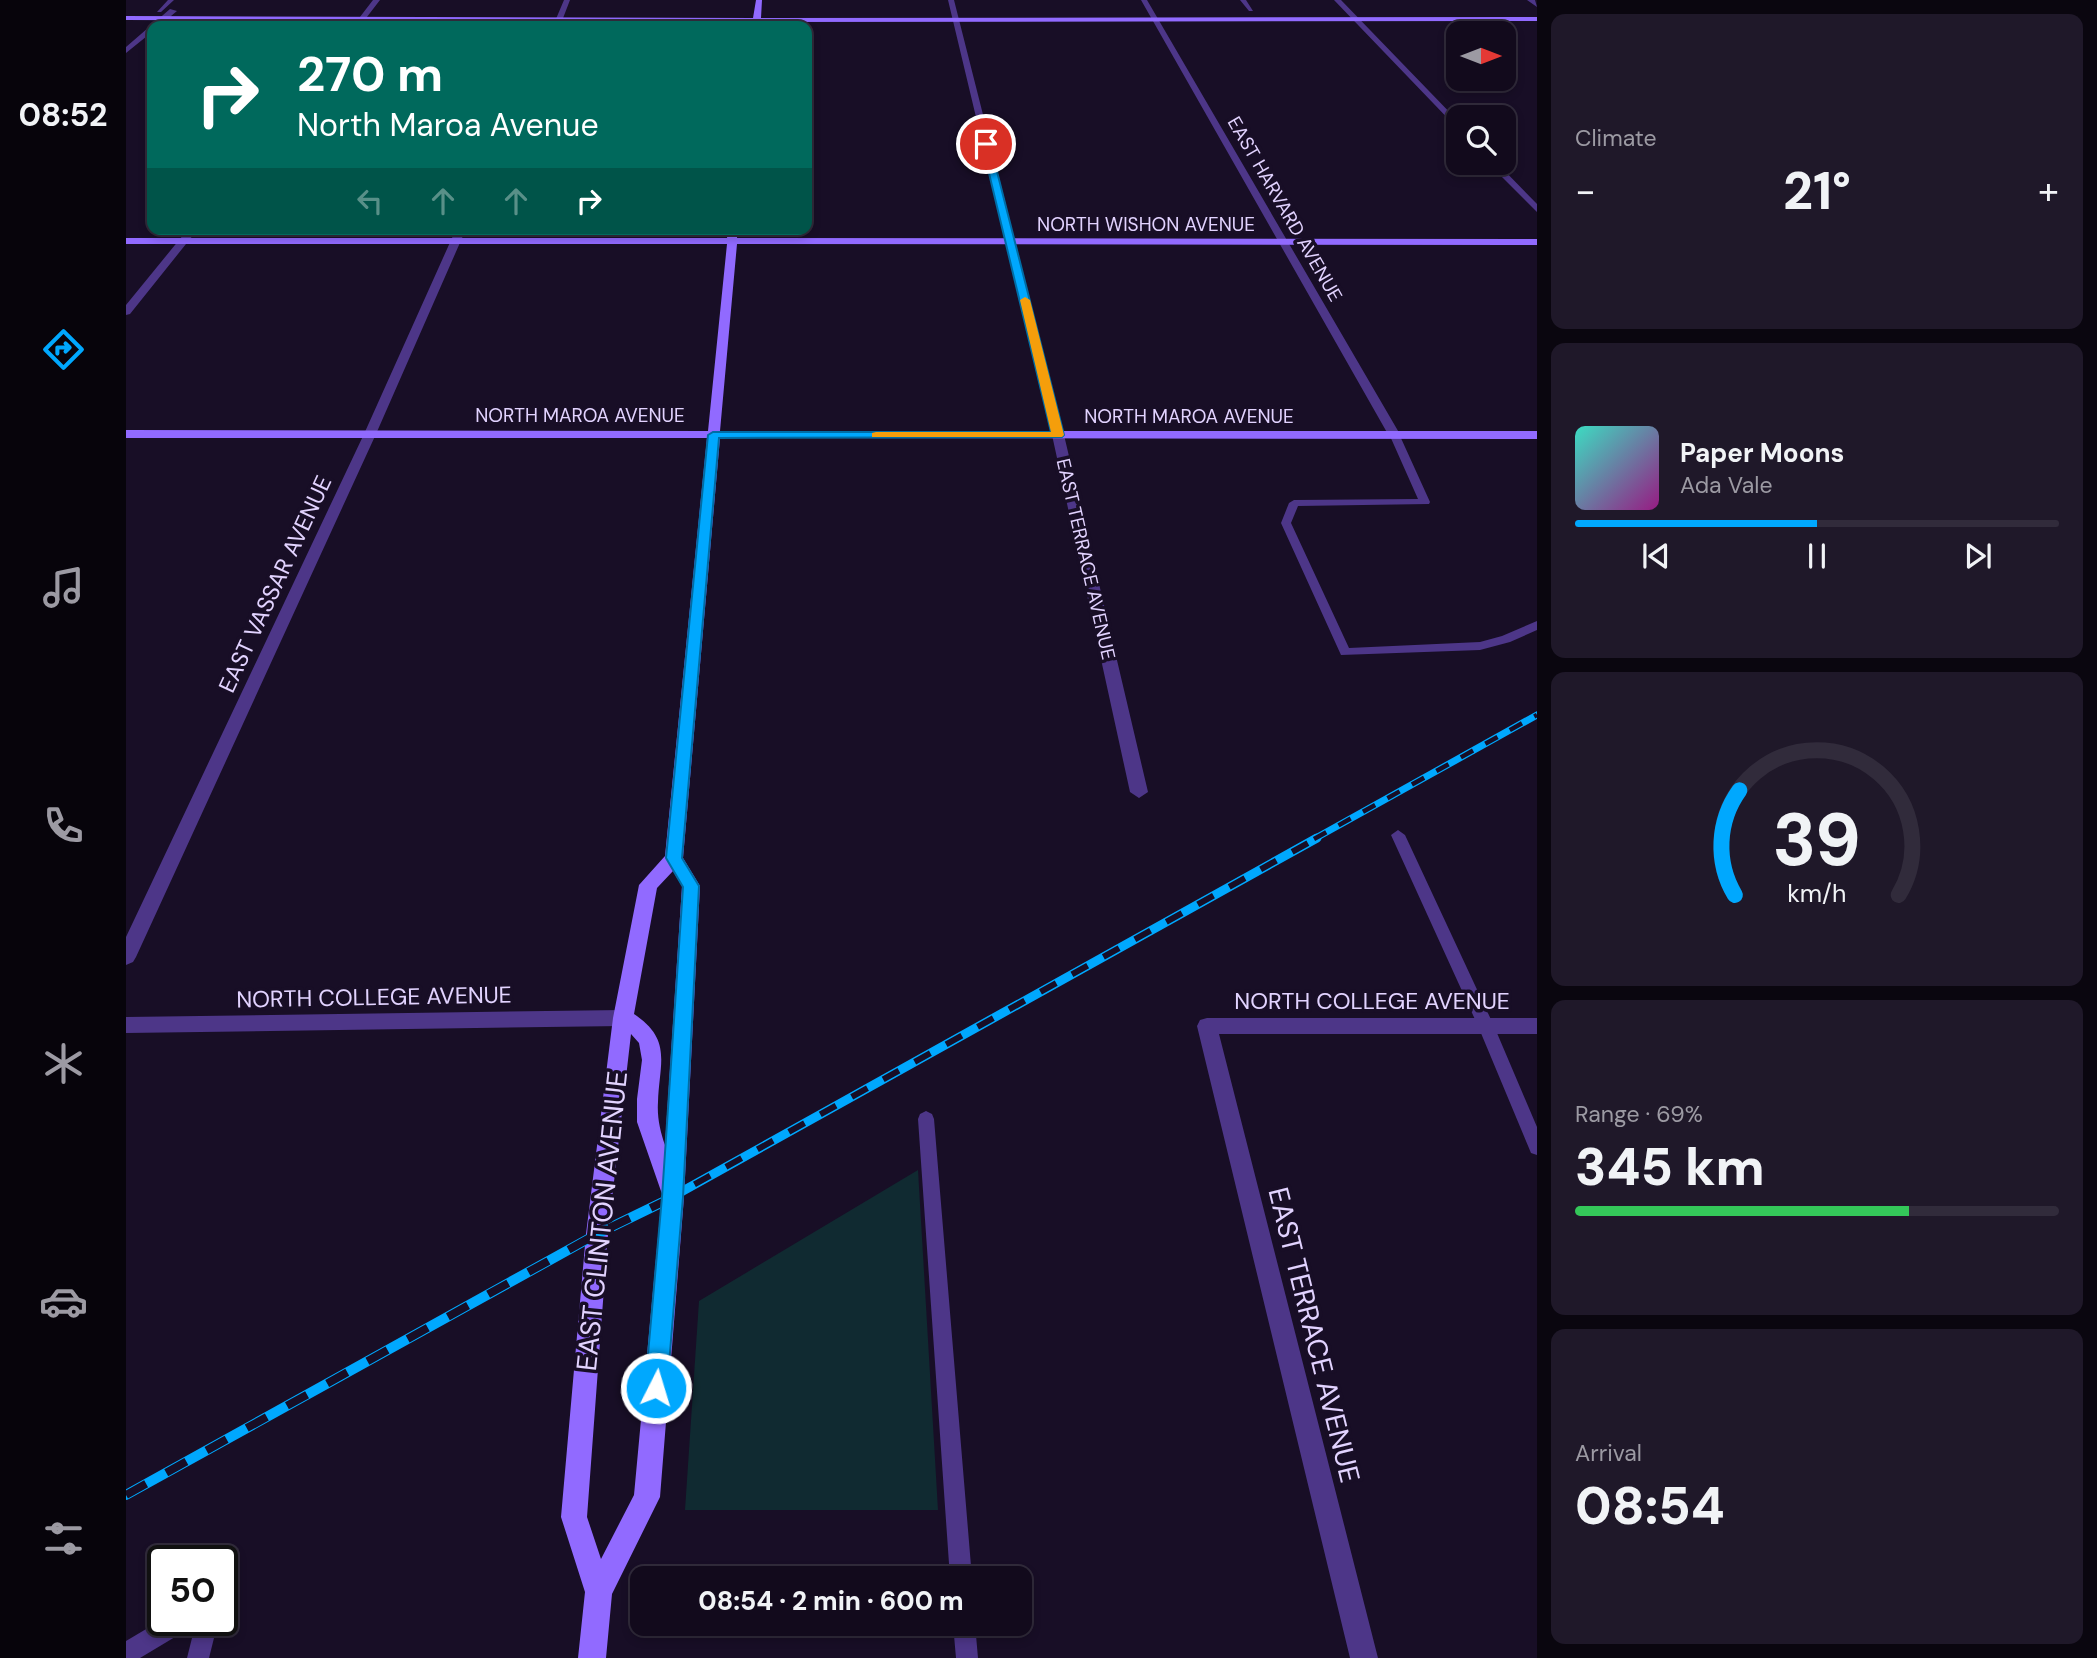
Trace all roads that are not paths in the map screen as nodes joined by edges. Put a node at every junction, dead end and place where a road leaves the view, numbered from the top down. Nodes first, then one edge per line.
1 (171, 0) edge
2 (377, 0) edge
3 (567, 0) edge
4 (759, 0) edge
5 (1144, 0) edge
6 (1243, 0) edge
7 (1337, 0) edge
8 (1530, 0) edge
9 (1537, 8) edge
10 (173, 10) joint
11 (939, 10) dead end
12 (957, 10) edge
13 (1137, 10) dead end
14 (1163, 10) dead end
15 (1238, 10) dead end
16 (1251, 10) junction
17 (1265, 10) dead end
18 (1333, 10) dead end
19 (1346, 10) junction
20 (1360, 10) dead end
21 (1414, 10) dead end
22 (126, 11) edge
23 (369, 11) junction
24 (563, 11) junction
25 (730, 11) dead end
26 (744, 11) dead end
27 (758, 11) junction
28 (772, 11) dead end
29 (162, 14) junction
30 (1153, 15) junction
31 (126, 18) edge
32 (1355, 19) junction
33 (1537, 19) edge
34 (157, 21) edge
35 (315, 21) edge
36 (361, 21) edge
37 (558, 21) edge
38 (757, 21) edge
39 (788, 21) edge
40 (147, 32) edge
41 (126, 51) edge
42 (1446, 114) edge
43 (1504, 175) edge
44 (1537, 209) edge
45 (188, 235) edge
46 (458, 236) edge
47 (732, 236) edge
48 (126, 241) edge
49 (184, 241) junction
50 (1283, 241) junction
51 (1011, 242) junction
52 (1537, 242) edge
53 (126, 312) edge
54 (126, 434) edge
55 (370, 434) junction
56 (713, 435) junction
57 (1058, 435) junction
58 (1537, 435) edge
59 (1395, 436) junction
60 (1537, 625) edge
61 (1139, 792) dead end
62 (1398, 835) dead end
63 (674, 858) junction
64 (126, 957) edge
65 (623, 1018) junction
66 (126, 1025) edge
67 (1207, 1026) joint
68 (1486, 1026) junction
69 (1537, 1026) edge
70 (926, 1119) dead end
71 (1537, 1147) edge
72 (673, 1197) junction
73 (960, 1566) edge
74 (599, 1592) junction
75 (156, 1636) edge
76 (204, 1636) edge
77 (965, 1636) edge
78 (126, 1654) edge
79 (198, 1658) edge
80 (592, 1658) edge
81 (967, 1658) edge
82 (1364, 1658) edge

1 - 29 lane
2 - 23 street
3 - 24 street
4 - 27 main road
5 - 30 street, EAST HARVARD AVENUE
6 - 16 lane
7 - 19 street
8 - 9 street
9 - 21 main road
10 - 23 main road
10 - 29 street
11 - 12 main road
12 - 30 main road
12 - 39 main road
12 - 51 street, EAST TERRACE AVENUE
13 - 30 main road
14 - 30 main road
15 - 16 main road
16 - 17 main road
18 - 19 main road
19 - 20 main road
19 - 32 street
22 - 29 main road
23 - 24 main road
23 - 36 street
24 - 25 main road
24 - 37 street
26 - 27 main road
27 - 28 main road
27 - 38 main road
29 - 31 main road
29 - 34 street
29 - 35 main road
30 - 32 main road
30 - 50 street, EAST HARVARD AVENUE
32 - 33 main road
32 - 42 street
40 - 41 street
43 - 44 street
45 - 49 street
46 - 47 main road, NORTH WISHON AVENUE
46 - 49 main road, NORTH WISHON AVENUE
46 - 55 street, EAST VASSAR AVENUE
47 - 51 main road, NORTH WISHON AVENUE
47 - 56 main road
48 - 49 main road, NORTH WISHON AVENUE
49 - 53 street
50 - 51 main road, NORTH WISHON AVENUE
50 - 52 main road, NORTH WISHON AVENUE
50 - 59 street, EAST HARVARD AVENUE
51 - 57 street, EAST TERRACE AVENUE
54 - 55 main road, NORTH MAROA AVENUE
55 - 56 main road, NORTH MAROA AVENUE
55 - 64 street, EAST VASSAR AVENUE
56 - 57 main road, NORTH MAROA AVENUE
56 - 63 main road
57 - 59 main road, NORTH MAROA AVENUE
57 - 61 street, EAST TERRACE AVENUE
58 - 59 main road, NORTH MAROA AVENUE
59 - 60 lane
62 - 68 lane
63 - 65 main road, EAST CLINTON AVENUE
63 - 72 main road, EAST CLINTON AVENUE
65 - 66 street, NORTH COLLEGE AVENUE
65 - 72 main road
65 - 74 main road, EAST CLINTON AVENUE
67 - 68 street, NORTH COLLEGE AVENUE
67 - 82 street, EAST TERRACE AVENUE
68 - 69 street, NORTH COLLEGE AVENUE
68 - 71 lane
70 - 73 lane
72 - 74 main road, EAST CLINTON AVENUE
74 - 80 main road, EAST CLINTON AVENUE
75 - 78 lane
76 - 79 lane
77 - 81 lane

